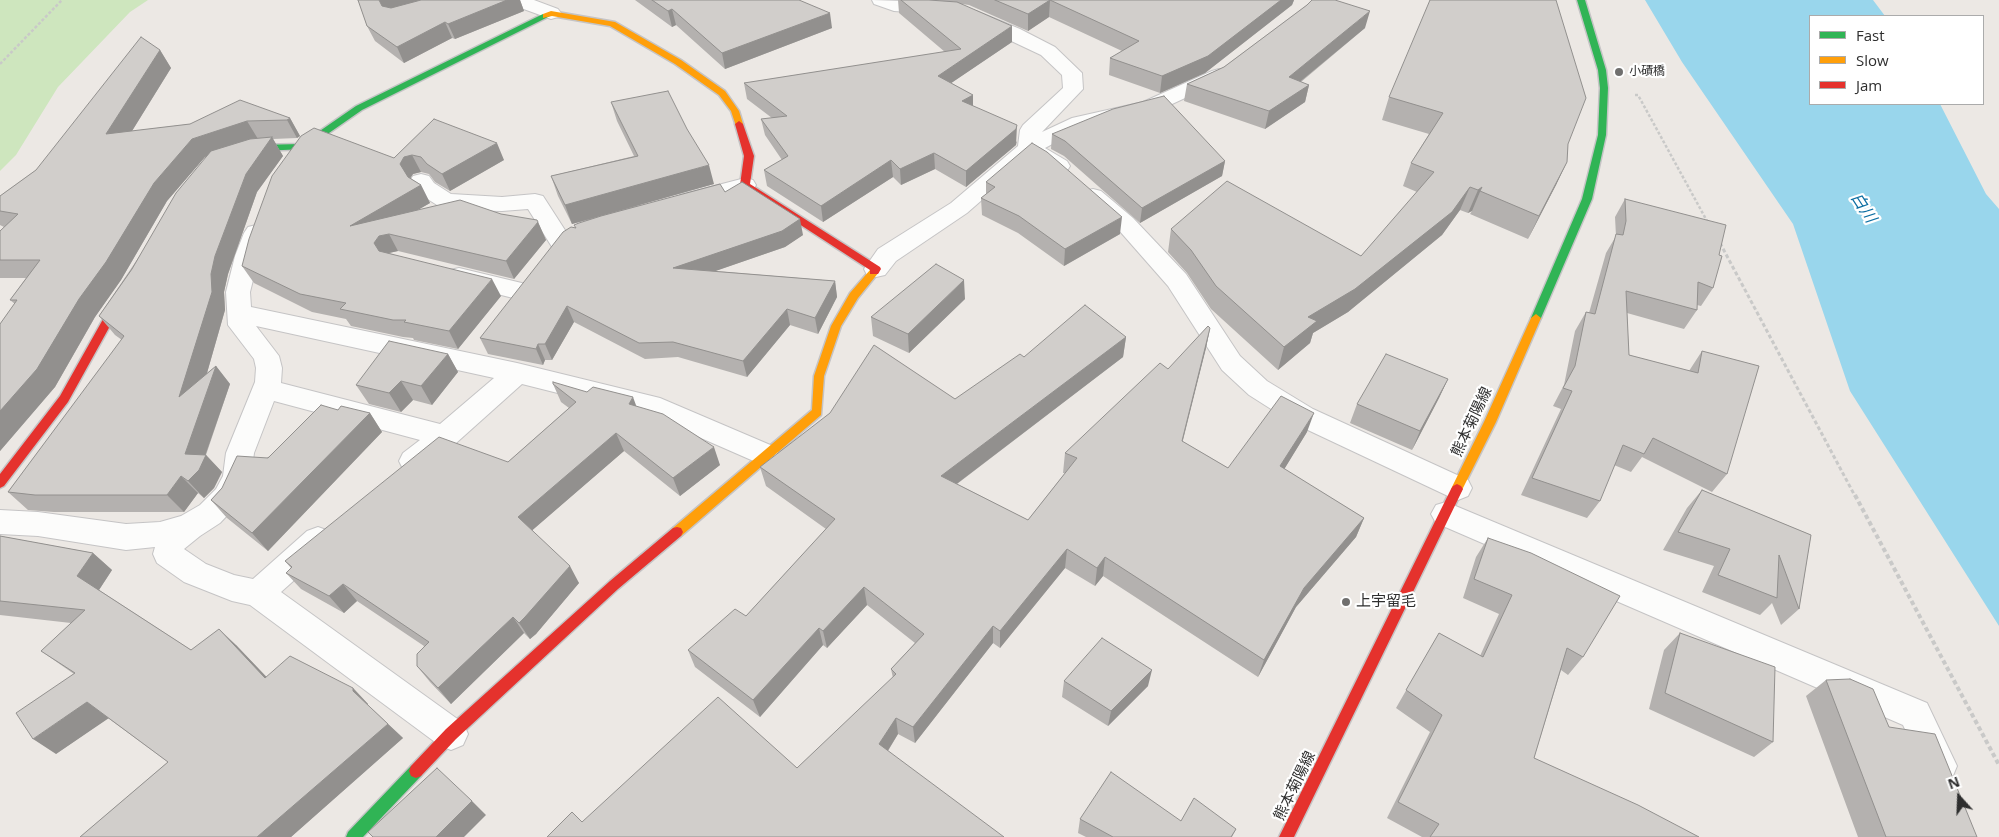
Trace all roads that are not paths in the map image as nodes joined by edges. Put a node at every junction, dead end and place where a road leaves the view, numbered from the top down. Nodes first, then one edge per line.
1 (517, 0) edge
2 (881, 0) edge
3 (1581, 0) edge
4 (551, 13) junction
5 (1232, 66) edge
6 (303, 147) junction
7 (1029, 148) junction
8 (232, 157) edge
9 (285, 170) edge
10 (421, 181) dead end
11 (744, 185) junction
12 (671, 205) edge
13 (264, 211) edge
14 (547, 259) junction
15 (876, 269) junction
16 (434, 270) edge
17 (133, 286) edge
18 (505, 310) edge
19 (239, 313) junction
20 (517, 372) junction
21 (265, 389) junction
22 (444, 436) junction
23 (765, 456) junction
24 (391, 478) edge
25 (0, 483) edge
26 (1452, 501) junction
27 (0, 522) edge
28 (339, 522) edge
29 (189, 527) junction
30 (258, 594) junction
31 (451, 734) junction
32 (1953, 793) edge
33 (353, 837) edge
34 (1286, 837) edge

1 - 4 street
2 - 7 street
3 - 26 street, 熊本菊陽線
4 - 6 street
4 - 11 street
5 - 7 street
6 - 8 street
6 - 9 street
7 - 15 street
7 - 26 street
10 - 14 street
11 - 12 street
11 - 15 street
13 - 19 street
14 - 16 street
14 - 18 street
15 - 23 street
17 - 25 street
19 - 20 street
19 - 21 street
20 - 22 street
20 - 23 street
21 - 22 street
21 - 29 street
22 - 24 street
23 - 31 street
26 - 32 street
26 - 34 street, 熊本菊陽線
27 - 29 street
28 - 30 street
29 - 30 street
30 - 31 street
31 - 33 street

